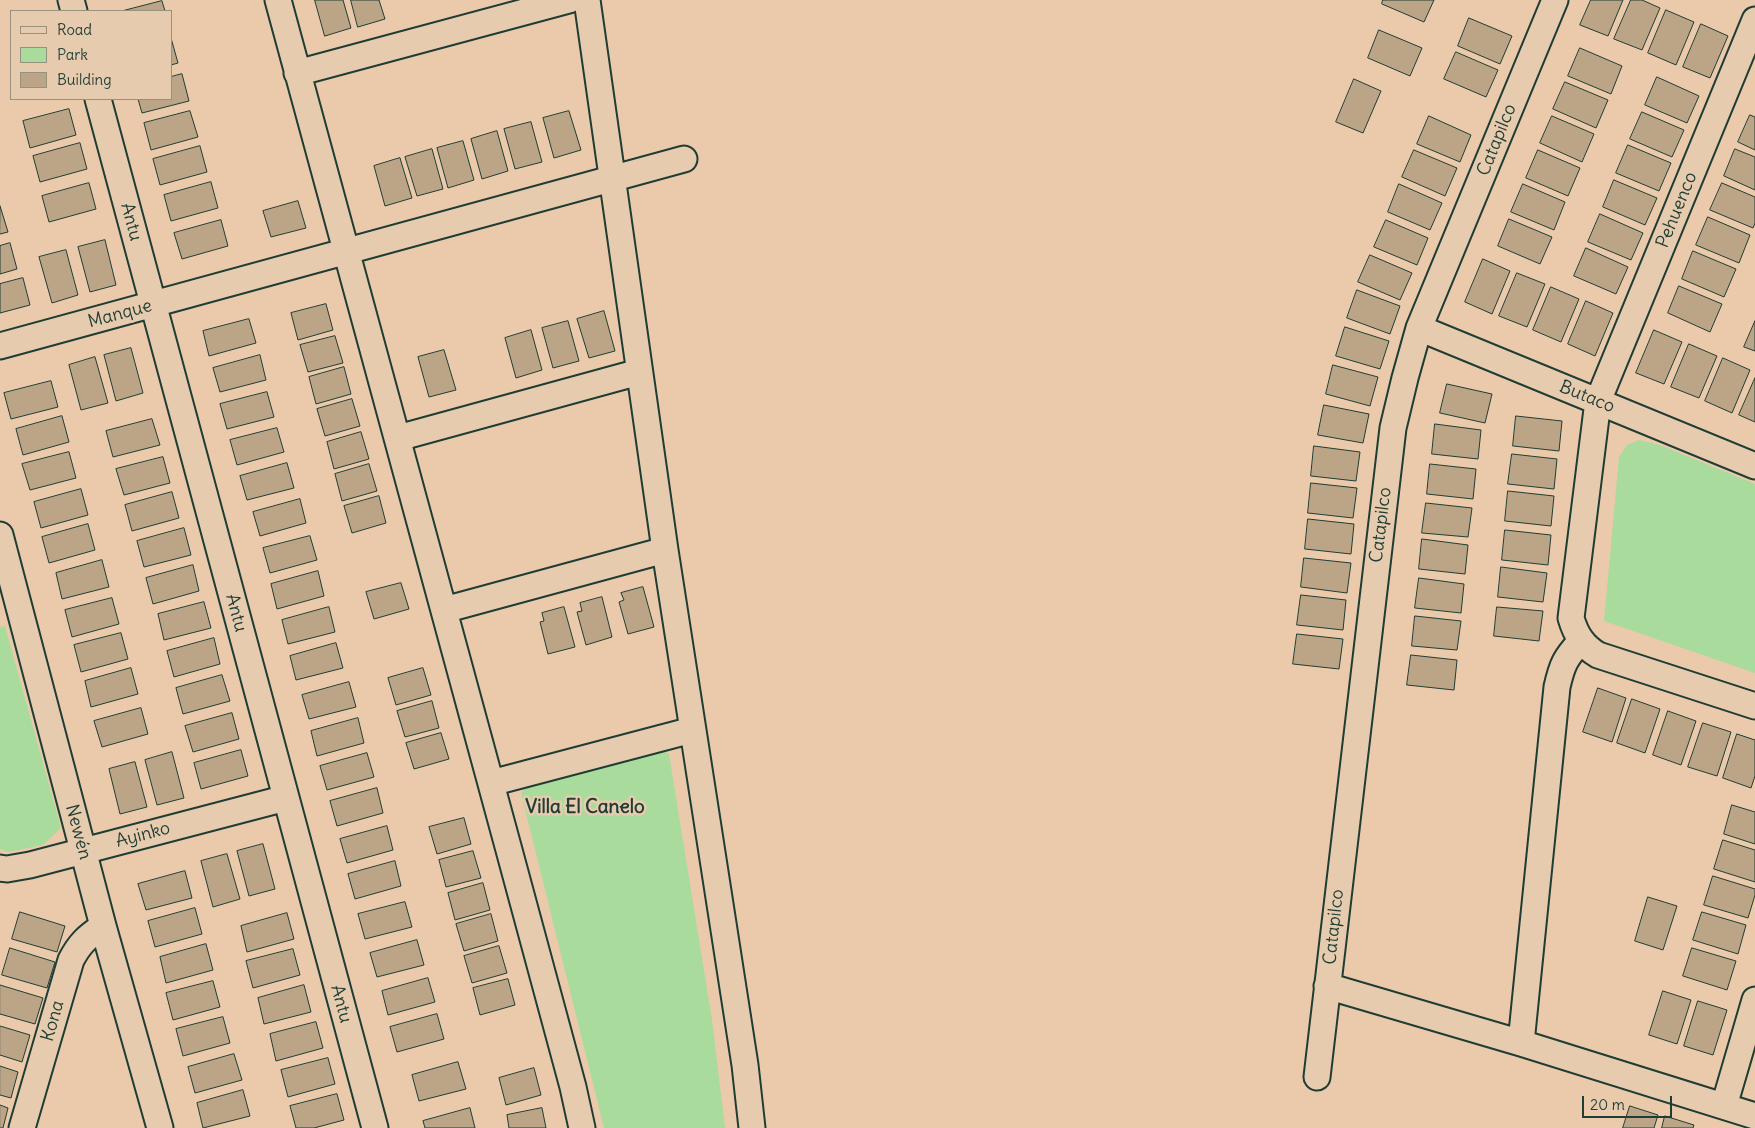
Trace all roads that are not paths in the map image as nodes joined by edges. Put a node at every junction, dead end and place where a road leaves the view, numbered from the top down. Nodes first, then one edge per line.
1 (278, 0) edge
2 (569, 0) edge
3 (587, 0) edge
4 (1555, 0) edge
5 (1755, 20) edge
6 (298, 73) junction
7 (98, 100) edge
8 (684, 159) dead end
9 (611, 179) junction
10 (346, 252) junction
11 (153, 305) junction
12 (1419, 328) junction
13 (0, 346) edge
14 (639, 372) junction
15 (1598, 401) junction
16 (398, 438) junction
17 (1755, 466) edge
18 (2, 548) edge
19 (665, 550) junction
20 (444, 610) junction
21 (1581, 641) junction
22 (1755, 706) edge
23 (692, 730) junction
24 (491, 783) junction
25 (286, 798) junction
26 (83, 851) junction
27 (0, 868) edge
28 (103, 926) junction
29 (1328, 986) junction
30 (1755, 1000) edge
31 (1521, 1043) junction
32 (1317, 1077) dead end
33 (1724, 1106) junction
34 (1755, 1116) edge
35 (22, 1128) edge
36 (160, 1128) edge
37 (375, 1128) edge
38 (582, 1128) edge
39 (752, 1128) edge

1 - 6 street
2 - 6 street
3 - 9 street
4 - 12 street, Catapilco
5 - 15 street, Pehuenco
6 - 10 street
7 - 11 street, Antu
8 - 9 street, Manque
9 - 10 street, Manque
9 - 14 street
10 - 11 street, Manque
10 - 16 street
11 - 13 street, Manque
11 - 25 street, Antu
12 - 15 street, Butaco
12 - 29 street, Catapilco
14 - 16 street
14 - 19 street
15 - 17 street, Butaco
15 - 21 street, Pehuenco
16 - 20 street
18 - 26 street, Newén
19 - 20 street
19 - 23 street
20 - 24 street
21 - 22 street
21 - 31 street
23 - 24 street
23 - 39 street
24 - 38 street
25 - 26 street, Ayinko
25 - 37 street, Antu
26 - 27 street, Ayinko
26 - 28 street, Newén
28 - 35 street, Kona
28 - 36 street, Newén
29 - 31 street
29 - 32 street, Catapilco
30 - 33 street
31 - 33 street
33 - 34 street

